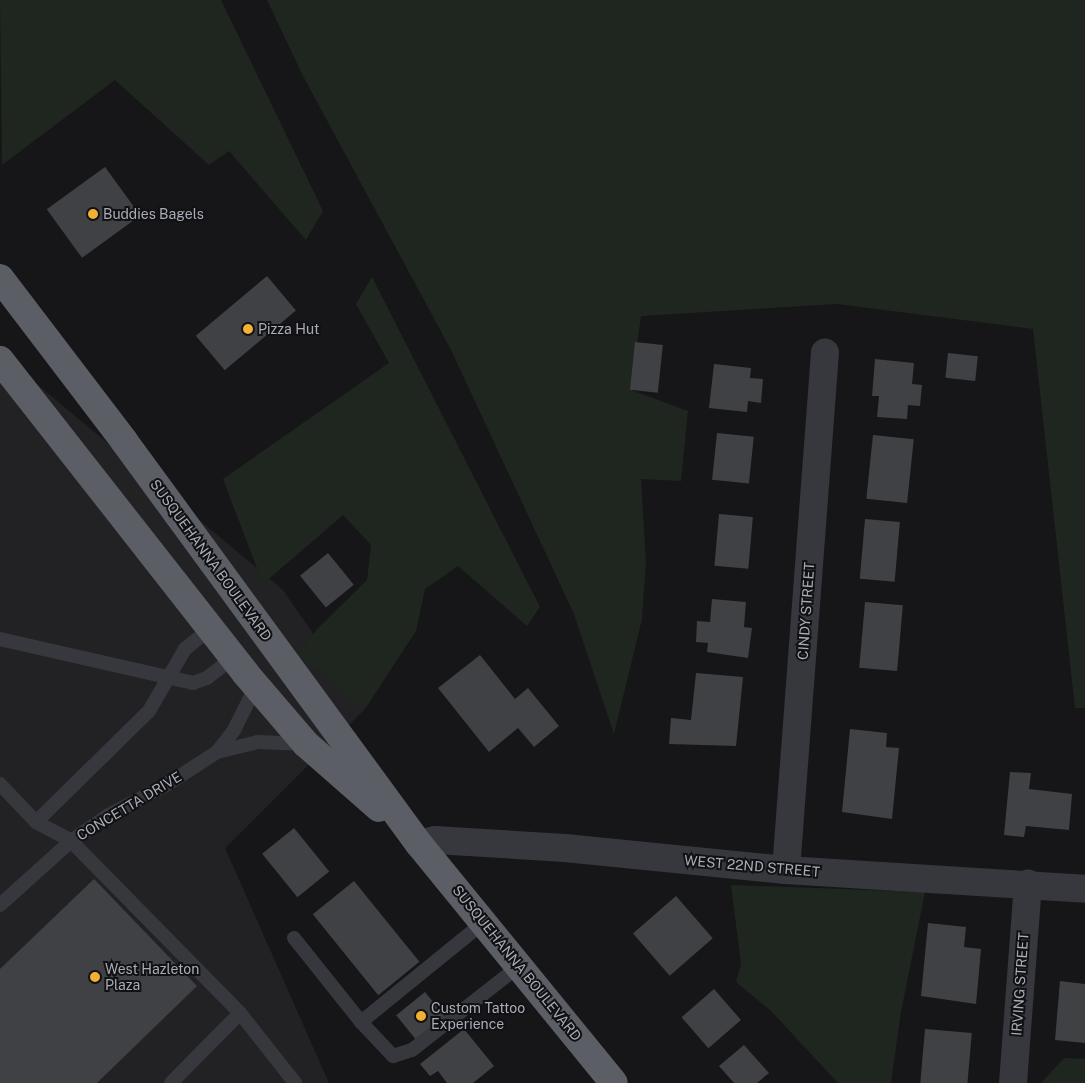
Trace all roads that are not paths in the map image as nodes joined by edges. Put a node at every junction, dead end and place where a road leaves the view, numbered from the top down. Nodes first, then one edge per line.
1 (0, 278) edge
2 (825, 352) dead end
3 (0, 360) edge
4 (210, 629) junction
5 (0, 639) edge
6 (233, 658) junction
7 (169, 675) junction
8 (256, 686) junction
9 (306, 744) junction
10 (217, 752) junction
11 (0, 784) edge
12 (36, 822) junction
13 (71, 841) junction
14 (419, 844) junction
15 (786, 870) junction
16 (1028, 884) junction
17 (1085, 889) edge
18 (0, 905) edge
19 (483, 923) junction
20 (294, 938) dead end
21 (519, 966) junction
22 (240, 1013) junction
23 (362, 1022) junction
24 (177, 1081) edge
25 (295, 1083) edge
26 (614, 1083) edge
27 (1013, 1083) edge

1 - 14 highway, SUSQUEHANNA BOULEVARD
2 - 15 street, CINDY STREET
3 - 4 highway, SUSQUEHANNA BOULEVARD
4 - 6 highway, SUSQUEHANNA BOULEVARD
4 - 7 lane
5 - 7 lane
6 - 7 lane
6 - 8 highway, SUSQUEHANNA BOULEVARD
7 - 12 lane
8 - 9 highway, SUSQUEHANNA BOULEVARD
8 - 10 lane, CONCETTA DRIVE
9 - 10 lane, CONCETTA DRIVE
9 - 14 highway, SUSQUEHANNA BOULEVARD
10 - 13 lane, CONCETTA DRIVE
11 - 12 lane
12 - 13 lane
13 - 18 lane, CONCETTA DRIVE
13 - 22 lane
14 - 15 street, WEST 22ND STREET
14 - 19 highway, SUSQUEHANNA BOULEVARD
15 - 16 street, WEST 22ND STREET
16 - 17 street, WEST 22ND STREET
16 - 27 street, IRVING STREET
19 - 21 highway, SUSQUEHANNA BOULEVARD
19 - 23 lane
20 - 23 lane
21 - 23 lane
21 - 26 highway, SUSQUEHANNA BOULEVARD
22 - 24 lane
22 - 25 lane

